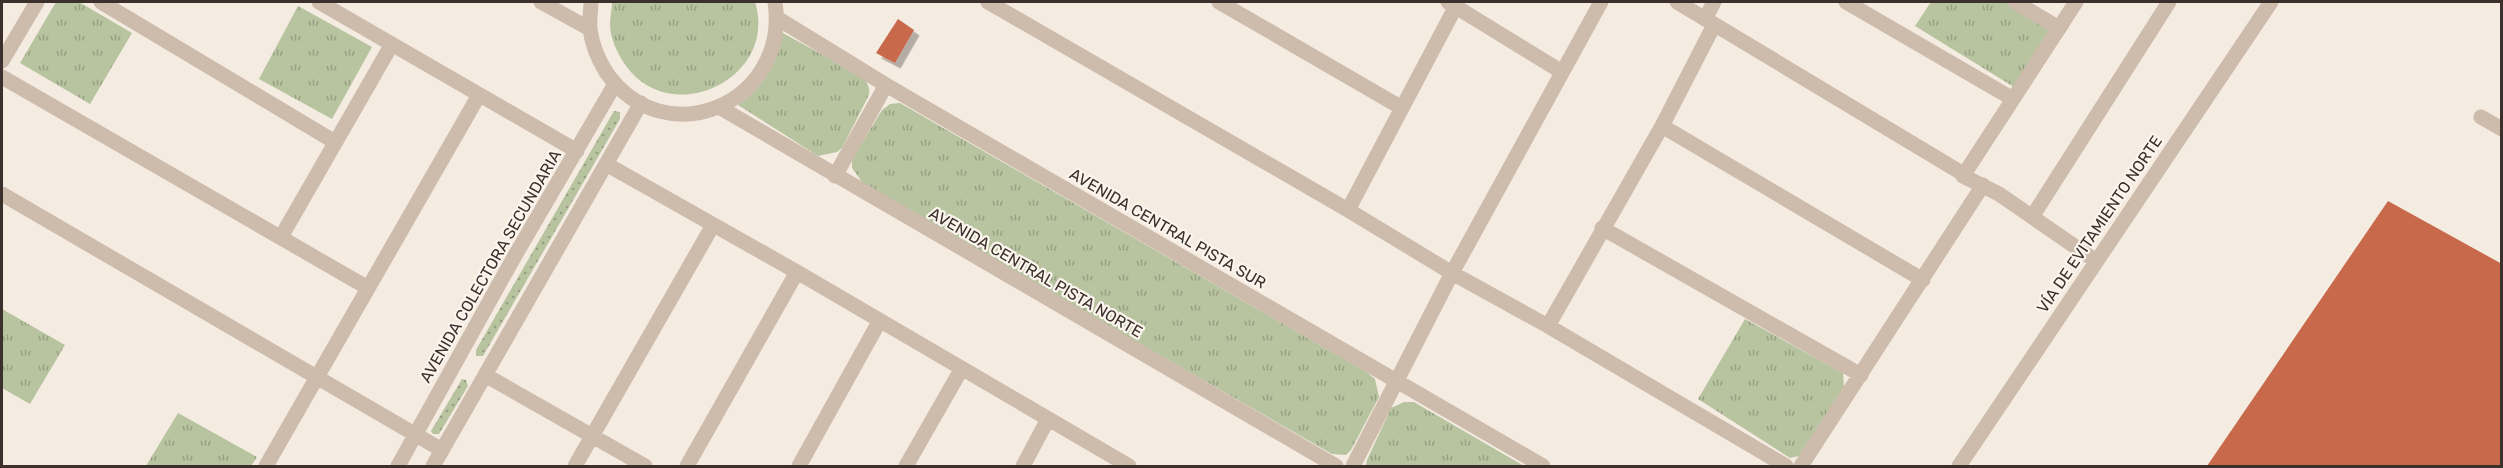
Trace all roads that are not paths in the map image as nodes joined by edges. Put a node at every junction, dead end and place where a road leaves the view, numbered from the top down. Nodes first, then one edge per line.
1 (37, 2) edge
2 (101, 2) edge
3 (319, 2) edge
4 (541, 2) edge
5 (591, 2) edge
6 (775, 2) edge
7 (988, 2) edge
8 (1219, 2) edge
9 (1601, 2) edge
10 (1677, 2) edge
11 (1714, 2) edge
12 (1846, 2) edge
13 (2015, 2) edge
14 (2076, 2) edge
15 (2169, 2) edge
16 (2271, 2) edge
17 (1452, 4) edge
18 (777, 18) junction
19 (1709, 22) junction
20 (2059, 28) junction
21 (590, 29) junction
22 (392, 44) junction
23 (2, 61) edge
24 (1562, 72) junction
25 (2, 77) edge
26 (615, 84) junction
27 (886, 85) junction
28 (479, 95) junction
29 (2013, 99) junction
30 (641, 104) junction
31 (719, 107) junction
32 (1402, 108) junction
33 (2481, 117) dead end
34 (1662, 126) junction
35 (2502, 129) edge
36 (335, 142) junction
37 (577, 151) junction
38 (606, 164) junction
39 (835, 176) junction
40 (1963, 176) junction
41 (1983, 185) junction
42 (2, 194) edge
43 (1348, 210) junction
44 (2032, 217) junction
45 (713, 225) junction
46 (1602, 228) junction
47 (281, 237) junction
48 (2096, 261) junction
49 (797, 272) junction
50 (1452, 273) junction
51 (1923, 280) junction
52 (368, 288) junction
53 (879, 322) junction
54 (1548, 326) junction
55 (961, 370) junction
56 (486, 375) junction
57 (1861, 375) junction
58 (317, 377) junction
59 (1396, 381) junction
60 (1048, 419) junction
61 (416, 434) junction
62 (592, 435) junction
63 (442, 450) junction
64 (266, 466) edge
65 (398, 466) edge
66 (433, 466) edge
67 (575, 466) edge
68 (645, 466) edge
69 (687, 466) edge
70 (799, 466) edge
71 (906, 466) edge
72 (1023, 466) edge
73 (1129, 466) edge
74 (1336, 466) edge
75 (1353, 466) edge
76 (1543, 466) edge
77 (1786, 466) edge
78 (1801, 466) edge
79 (1959, 466) edge

1 - 23 street
2 - 36 street
3 - 22 street
4 - 21 street
5 - 21 street
6 - 18 street
7 - 43 street
8 - 32 street
9 - 24 street
10 - 19 street
11 - 19 street
12 - 29 street
13 - 20 street
14 - 20 street
15 - 44 street
16 - 48 street, VÍA DE EVITAMIENTO NORTE
17 - 24 street
17 - 32 street
18 - 27 street, AVENIDA CENTRAL PISTA SUR
18 - 31 street
19 - 34 street
19 - 40 street
20 - 29 street
21 - 26 street
22 - 28 street
22 - 36 street
24 - 50 street
25 - 47 street
26 - 30 street
26 - 37 street, AVENIDA COLECTORA SECUNDARIA
27 - 39 street
27 - 59 street, AVENIDA CENTRAL PISTA SUR
28 - 37 street
28 - 52 street
29 - 40 street
30 - 31 street
30 - 38 street
31 - 39 street, AVENIDA CENTRAL PISTA NORTE
32 - 43 street
33 - 35 street
34 - 46 street
34 - 51 street
36 - 47 street
37 - 61 street, AVENIDA COLECTORA SECUNDARIA
38 - 45 street
38 - 56 street
39 - 74 street, AVENIDA CENTRAL PISTA NORTE
40 - 41 street
41 - 44 street
41 - 51 street
42 - 58 street
43 - 50 street
44 - 48 street
45 - 49 street
45 - 62 street
46 - 54 street
46 - 57 street
47 - 52 street
48 - 79 street, VÍA DE EVITAMIENTO NORTE
49 - 53 street
49 - 69 street
50 - 54 street
50 - 59 street
51 - 57 street
52 - 58 street
53 - 55 street
53 - 70 street
54 - 77 street
55 - 60 street
55 - 71 street
56 - 62 street
56 - 63 street
57 - 78 street
58 - 61 street
58 - 64 street
59 - 75 street
59 - 76 street, AVENIDA CENTRAL PISTA SUR
60 - 72 street
60 - 73 street
61 - 63 street
61 - 65 street, AVENIDA COLECTORA SECUNDARIA
62 - 67 street
62 - 68 street
63 - 66 street

